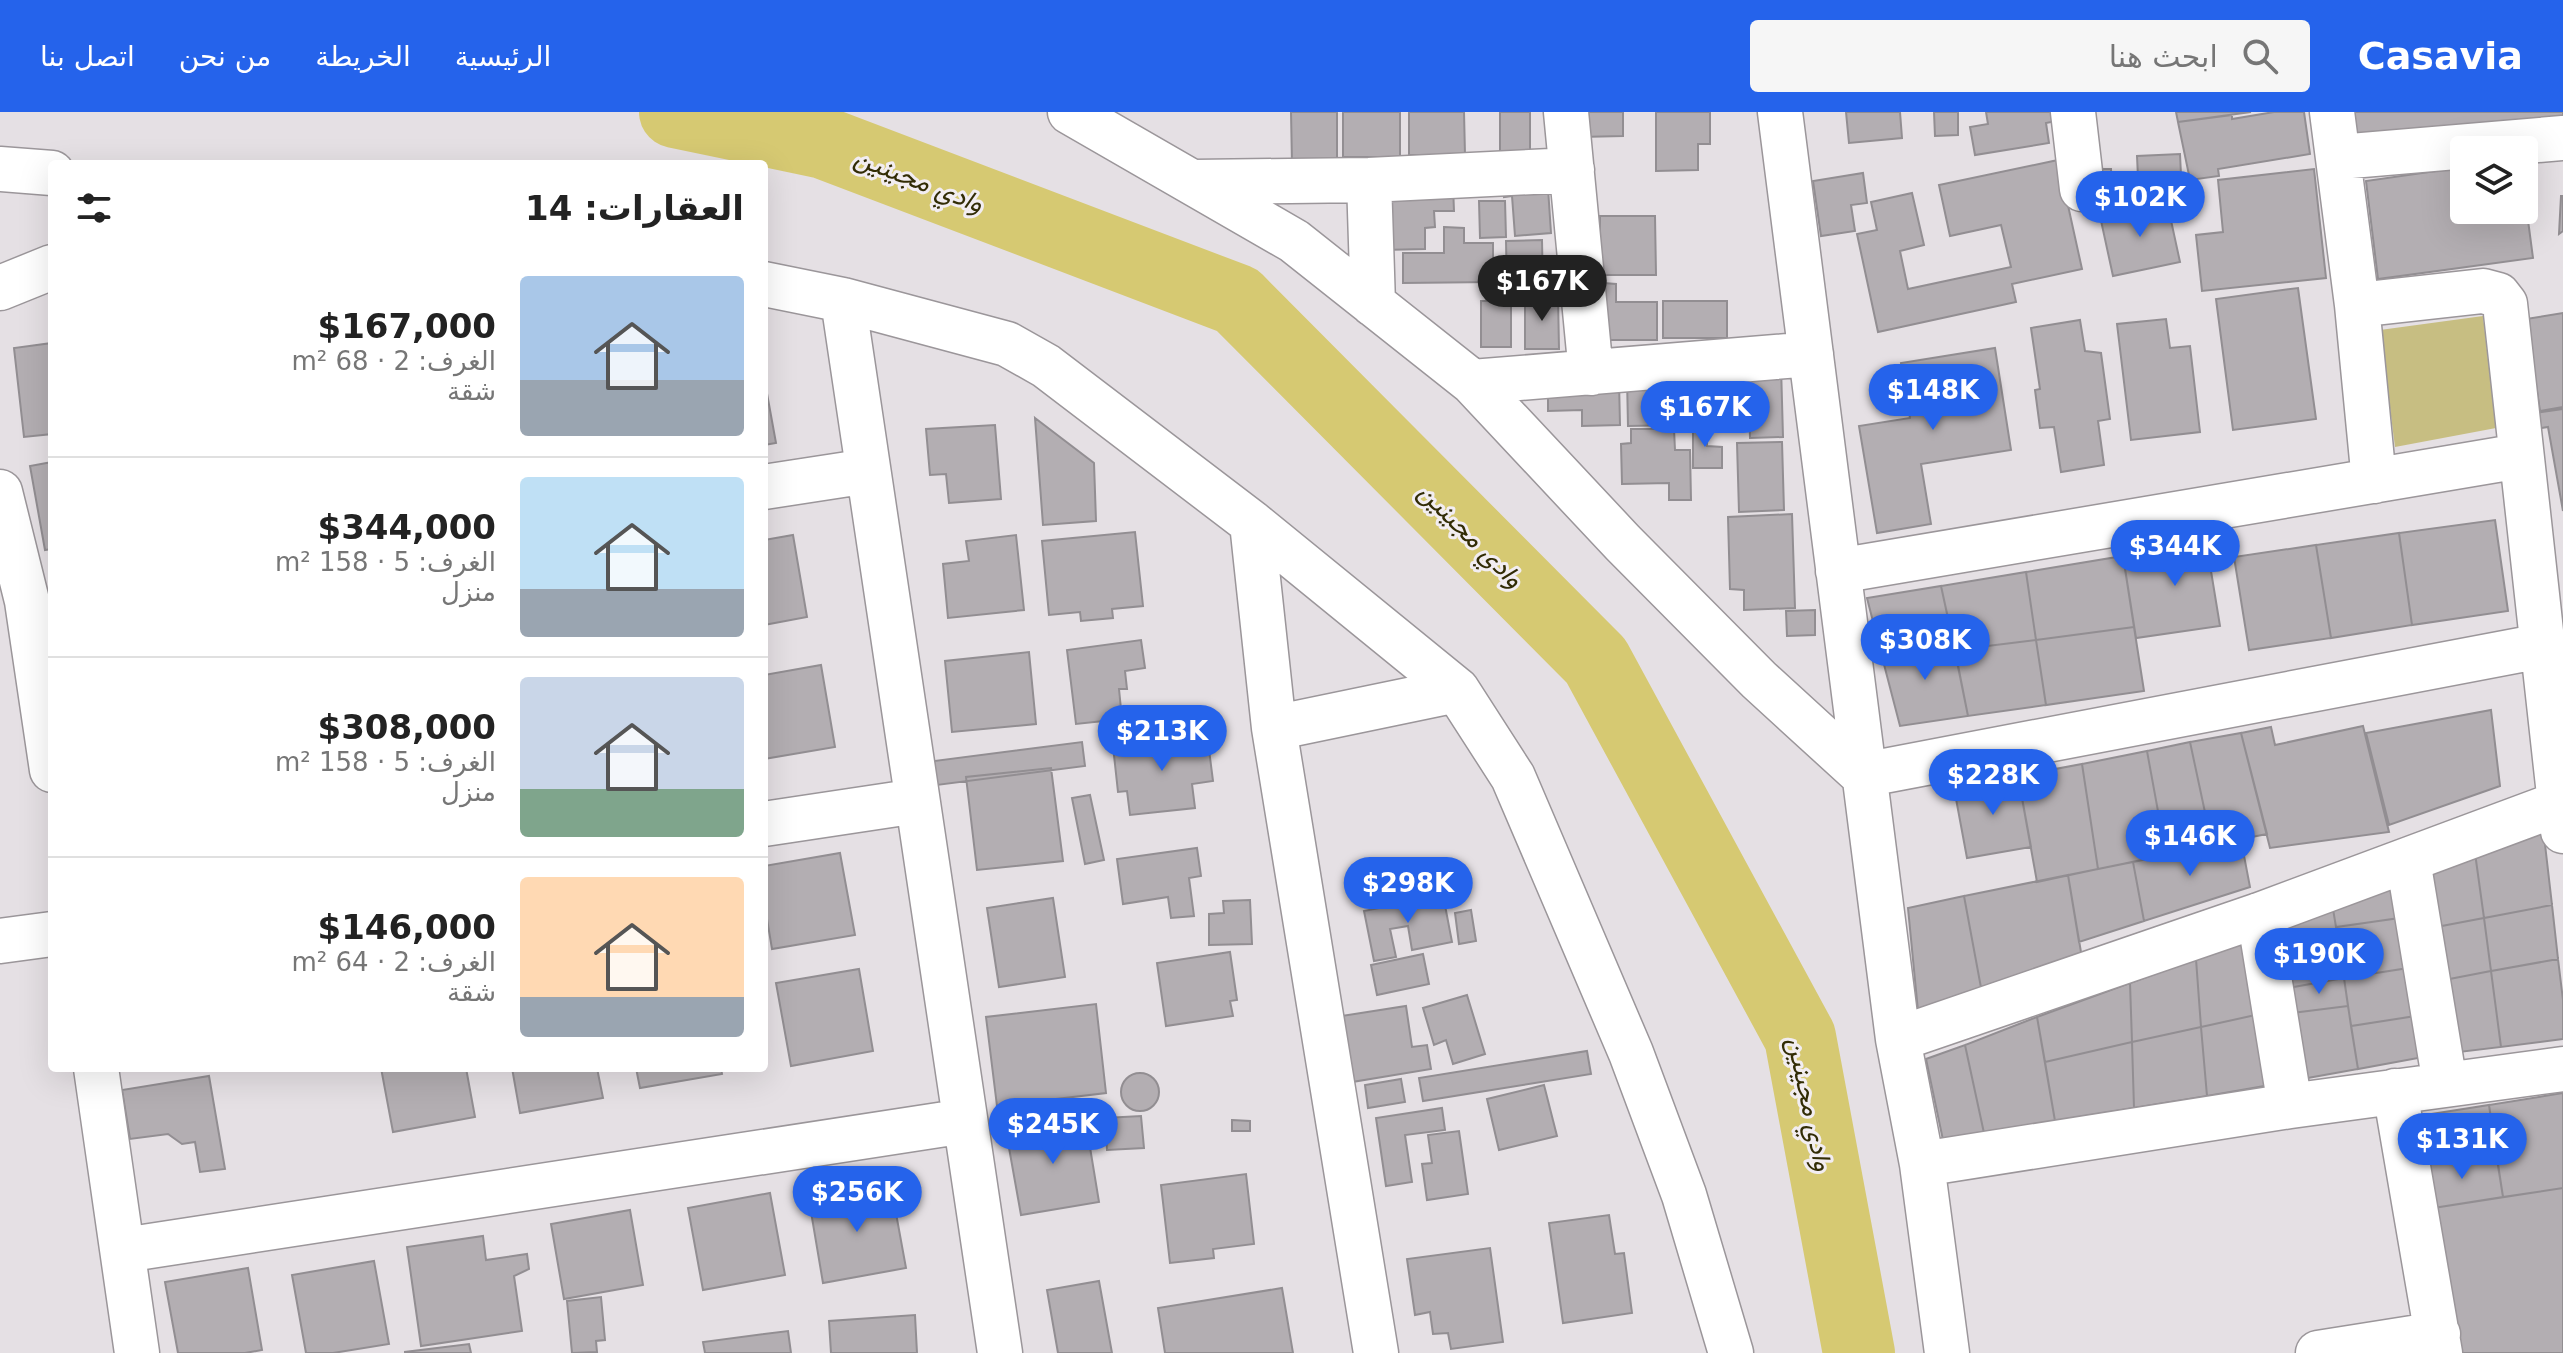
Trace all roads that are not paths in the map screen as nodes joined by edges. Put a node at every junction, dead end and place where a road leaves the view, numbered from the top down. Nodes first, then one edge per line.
1 (1070, 112) edge
2 (1566, 112) edge
3 (1780, 112) edge
4 (2073, 112) edge
5 (2332, 112) edge
6 (2563, 138) edge
7 (2339, 157) junction
8 (0, 169) edge
9 (1572, 170) junction
10 (48, 173) edge
11 (1369, 180) junction
12 (1192, 182) junction
13 (2082, 189) dead end
14 (48, 269) edge
15 (768, 285) edge
16 (0, 288) edge
17 (843, 300) junction
18 (1373, 304) junction
19 (2357, 305) junction
20 (1811, 354) junction
21 (1591, 373) junction
22 (1472, 382) junction
23 (2520, 456) junction
24 (868, 471) junction
25 (2374, 481) junction
26 (768, 486) edge
27 (0, 492) edge
28 (1252, 523) junction
29 (1838, 571) junction
30 (26, 600) edge
31 (2541, 646) junction
32 (1457, 690) junction
33 (1274, 728) junction
34 (48, 744) edge
35 (1863, 775) junction
36 (917, 801) junction
37 (2562, 812) edge
38 (768, 823) edge
39 (2408, 860) junction
40 (2259, 915) junction
41 (48, 935) edge
42 (0, 941) edge
43 (1898, 1039) junction
44 (2563, 1069) edge
45 (97, 1072) edge
46 (2445, 1084) junction
47 (2395, 1091) junction
48 (2290, 1106) junction
49 (965, 1121) junction
50 (1922, 1164) junction
51 (124, 1250) junction
52 (2439, 1344) edge
53 (137, 1353) edge
54 (1000, 1353) edge
55 (1376, 1353) edge
56 (1731, 1353) edge
57 (1947, 1353) edge
58 (2318, 1353) edge

1 - 12 street
2 - 9 street
3 - 20 street
4 - 13 street
5 - 7 street
6 - 7 street
7 - 19 street
8 - 10 street
9 - 11 street
9 - 21 street
11 - 12 street
11 - 18 street
12 - 18 street
14 - 16 street
15 - 17 street
17 - 24 street
17 - 28 street
18 - 22 street
19 - 23 street
19 - 25 street
20 - 21 street
20 - 29 street
21 - 22 street
22 - 35 street
23 - 25 street
23 - 31 street
24 - 26 street
24 - 36 street
25 - 29 street
27 - 30 street
28 - 32 street
28 - 33 street
29 - 35 street
30 - 34 street
31 - 35 street
31 - 37 street
32 - 33 street
32 - 56 street
33 - 55 street
35 - 43 street
36 - 38 street
36 - 49 street
37 - 39 street
39 - 40 street
39 - 46 street
40 - 43 street
40 - 48 street
41 - 42 street
43 - 50 street
44 - 46 street
45 - 51 street
46 - 47 street
47 - 48 street
47 - 52 street
48 - 50 street
49 - 51 street
49 - 54 street
50 - 57 street
51 - 53 street
52 - 58 street

